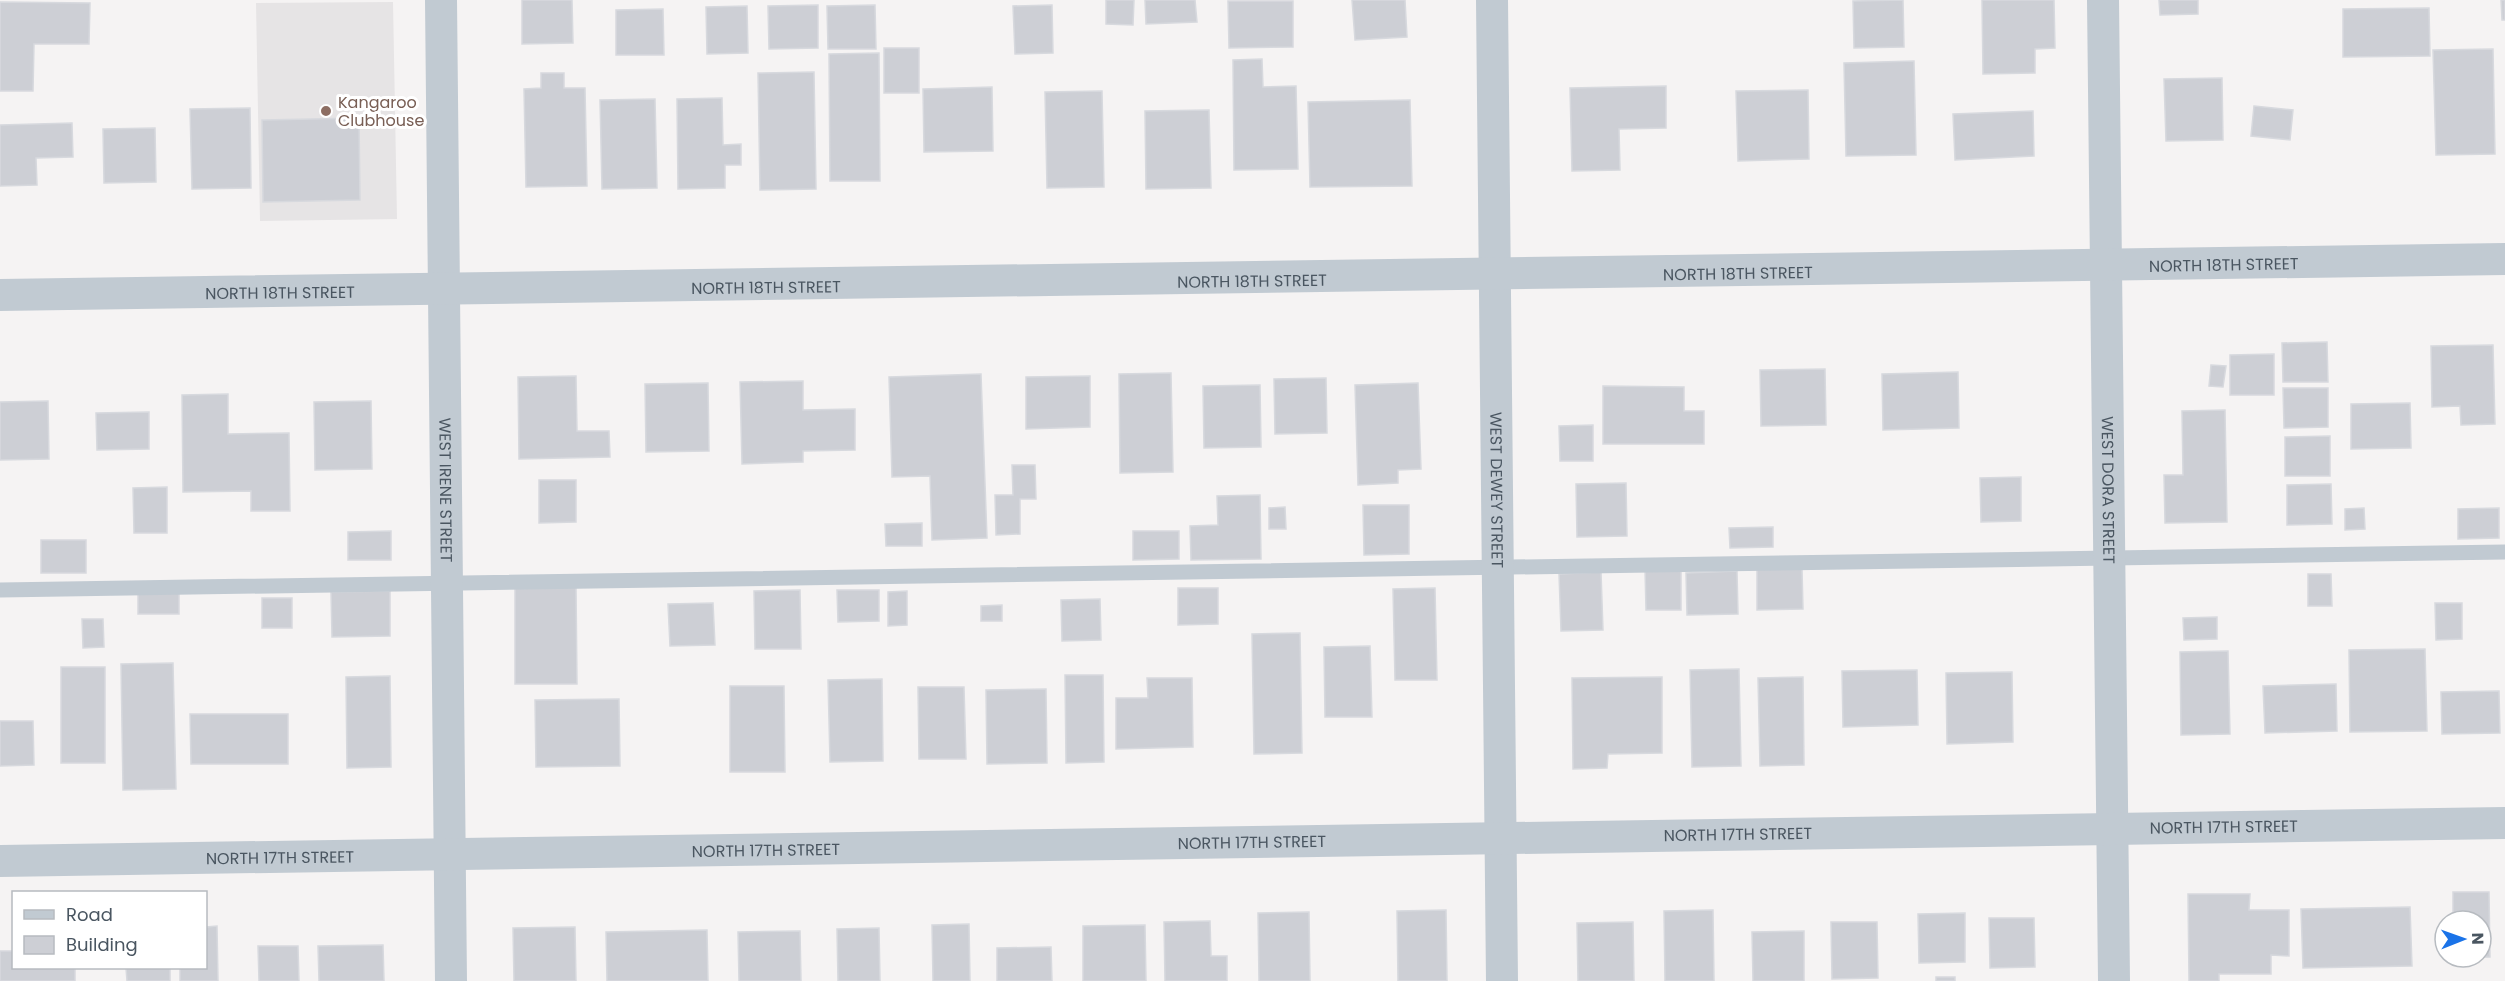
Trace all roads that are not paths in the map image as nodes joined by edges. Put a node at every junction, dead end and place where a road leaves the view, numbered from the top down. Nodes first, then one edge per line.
1 (441, 0) edge
2 (1492, 0) edge
3 (2103, 0) edge
4 (2505, 259) edge
5 (2106, 267) junction
6 (1494, 278) junction
7 (444, 291) junction
8 (0, 295) edge
9 (2505, 552) edge
10 (2109, 557) junction
11 (1498, 567) junction
12 (447, 584) junction
13 (0, 590) edge
14 (2505, 824) edge
15 (2112, 828) junction
16 (1501, 837) junction
17 (450, 856) junction
18 (0, 861) edge
19 (451, 981) edge
20 (1502, 981) edge
21 (2114, 981) edge

1 - 7 street, WEST IRENE STREET
2 - 6 street, WEST DEWEY STREET
3 - 5 street, WEST DORA STREET
4 - 5 street, NORTH 18TH STREET
5 - 6 street, NORTH 18TH STREET
5 - 10 street, WEST DORA STREET
6 - 7 street, NORTH 18TH STREET
6 - 11 street, WEST DEWEY STREET
7 - 8 street, NORTH 18TH STREET
7 - 12 street, WEST IRENE STREET
9 - 10 lane
10 - 11 lane
10 - 15 street, WEST DORA STREET
11 - 12 lane
11 - 16 street, WEST DEWEY STREET
12 - 13 lane
12 - 17 street, WEST IRENE STREET
14 - 15 street, NORTH 17TH STREET
15 - 16 street, NORTH 17TH STREET
15 - 21 street, WEST DORA STREET
16 - 17 street, NORTH 17TH STREET
16 - 20 street, WEST DEWEY STREET
17 - 18 street, NORTH 17TH STREET
17 - 19 street, WEST IRENE STREET

